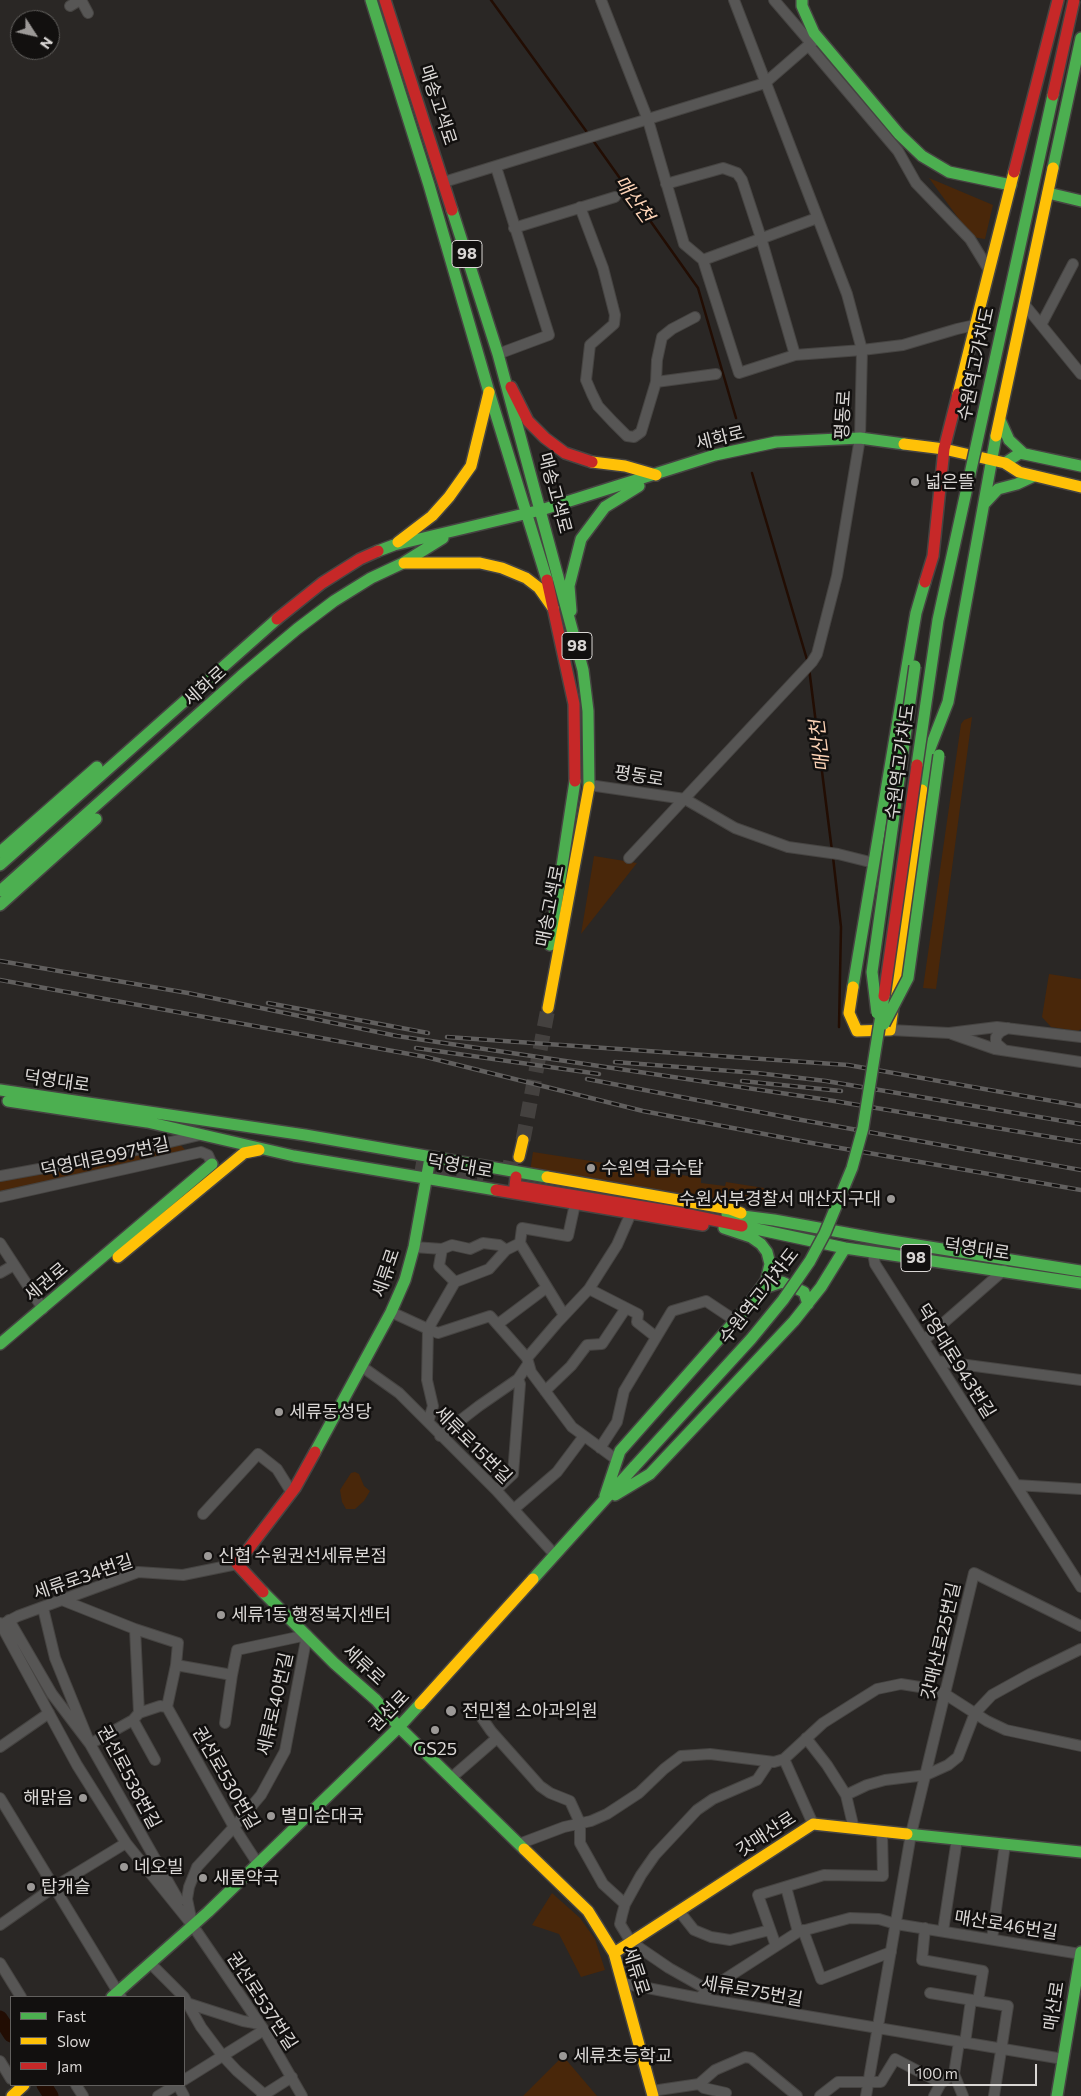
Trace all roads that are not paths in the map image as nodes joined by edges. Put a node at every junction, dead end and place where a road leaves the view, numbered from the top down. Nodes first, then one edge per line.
1 (80, 0) edge
2 (371, 0) edge
3 (385, 0) edge
4 (601, 0) edge
5 (734, 0) edge
6 (774, 0) edge
7 (802, 0) edge
8 (1058, 0) edge
9 (1074, 0) edge
10 (70, 6) dead end
11 (88, 13) dead end
12 (1081, 38) edge
13 (813, 42) junction
14 (765, 84) junction
15 (648, 120) junction
16 (496, 166) junction
17 (444, 182) junction
18 (666, 184) junction
19 (1011, 185) junction
20 (1048, 193) junction
21 (615, 197) dead end
22 (1081, 201) edge
23 (580, 207) junction
24 (818, 218) junction
25 (514, 228) junction
26 (761, 238) junction
27 (703, 260) junction
28 (1073, 264) dead end
29 (989, 270) junction
30 (1024, 304) junction
31 (695, 318) dead end
32 (975, 325) junction
33 (1041, 325) junction
34 (862, 350) junction
35 (498, 354) junction
36 (795, 355) junction
37 (502, 370) junction
38 (716, 374) dead end
39 (1081, 374) edge
40 (656, 382) junction
41 (489, 392) junction
42 (1000, 420) junction
43 (860, 438) junction
44 (944, 449) junction
45 (1024, 454) junction
46 (991, 459) junction
47 (1005, 463) junction
48 (1081, 466) edge
49 (657, 475) junction
50 (1034, 476) junction
51 (1079, 487) edge
52 (983, 504) junction
53 (541, 510) junction
54 (528, 514) junction
55 (452, 532) junction
56 (394, 545) junction
57 (933, 556) junction
58 (403, 563) junction
59 (553, 608) junction
60 (572, 627) junction
61 (241, 676) junction
62 (948, 702) junction
63 (150, 733) junction
64 (589, 785) junction
65 (685, 799) junction
66 (0, 852) edge
67 (629, 858) dead end
68 (874, 863) junction
69 (0, 865) edge
70 (0, 891) edge
71 (0, 905) edge
72 (1008, 1028) junction
73 (885, 1031) junction
74 (949, 1033) junction
75 (1081, 1037) edge
76 (1004, 1050) junction
77 (1081, 1062) edge
78 (0, 1090) edge
79 (0, 1100) edge
80 (166, 1121) junction
81 (204, 1134) junction
82 (518, 1139) tunnel mouth
83 (262, 1149) junction
84 (516, 1156) tunnel mouth
85 (430, 1158) junction
86 (212, 1164) joint
87 (0, 1176) edge
88 (482, 1177) junction
89 (425, 1178) junction
90 (0, 1197) edge
91 (575, 1204) junction
92 (631, 1213) junction
93 (752, 1223) junction
94 (723, 1228) junction
95 (0, 1243) edge
96 (520, 1243) junction
97 (414, 1247) junction
98 (845, 1248) junction
99 (442, 1249) junction
100 (506, 1250) junction
101 (873, 1253) junction
102 (14, 1264) junction
103 (95, 1270) junction
104 (1004, 1270) junction
105 (1081, 1271) edge
106 (0, 1273) edge
107 (455, 1282) junction
108 (1081, 1283) edge
109 (546, 1288) junction
110 (589, 1289) junction
111 (761, 1289) junction
112 (808, 1304) junction
113 (626, 1308) junction
114 (43, 1309) junction
115 (391, 1312) junction
116 (564, 1315) junction
117 (736, 1321) junction
118 (498, 1324) junction
119 (428, 1329) junction
120 (656, 1337) junction
121 (924, 1340) junction
122 (0, 1344) edge
123 (527, 1361) junction
124 (937, 1361) junction
125 (361, 1366) junction
126 (518, 1379) junction
127 (1081, 1380) edge
128 (545, 1391) junction
129 (428, 1422) junction
130 (440, 1436) junction
131 (584, 1436) junction
132 (600, 1448) junction
133 (617, 1460) junction
134 (635, 1466) joint
135 (1016, 1485) junction
136 (1081, 1489) edge
137 (496, 1490) junction
138 (292, 1493) junction
139 (603, 1502) junction
140 (514, 1509) junction
141 (203, 1514) dead end
142 (555, 1554) junction
143 (236, 1564) junction
144 (1081, 1587) edge
145 (62, 1600) junction
146 (43, 1608) junction
147 (3, 1623) edge
148 (1081, 1626) edge
149 (135, 1629) junction
150 (307, 1635) junction
151 (1081, 1649) edge
152 (176, 1665) junction
153 (232, 1675) junction
154 (945, 1694) junction
155 (167, 1707) junction
156 (475, 1708) dead end
157 (49, 1713) junction
158 (975, 1713) junction
159 (136, 1716) junction
160 (225, 1723) dead end
161 (399, 1727) junction
162 (497, 1738) junction
163 (806, 1738) junction
164 (90, 1744) junction
165 (1081, 1746) edge
166 (0, 1747) edge
167 (155, 1760) dead end
168 (784, 1760) junction
169 (769, 1762) junction
170 (926, 1775) junction
171 (451, 1778) junction
172 (846, 1795) junction
173 (0, 1798) edge
174 (580, 1823) junction
175 (813, 1824) junction
176 (234, 1827) junction
177 (854, 1828) junction
178 (882, 1831) junction
179 (911, 1834) junction
180 (957, 1840) junction
181 (126, 1843) junction
182 (519, 1844) junction
183 (1005, 1844) junction
184 (1081, 1852) edge
185 (258, 1864) junction
186 (54, 1887) junction
187 (786, 1887) junction
188 (625, 1904) junction
189 (679, 1911) junction
190 (896, 1924) junction
191 (0, 1925) edge
192 (193, 1926) junction
193 (925, 1928) junction
194 (770, 1930) junction
195 (801, 1931) junction
196 (942, 1931) junction
197 (992, 1939) junction
198 (632, 1942) junction
199 (776, 1946) junction
200 (891, 1952) junction
201 (614, 1953) junction
202 (1081, 1953) edge
203 (150, 1962) junction
204 (0, 1964) edge
205 (622, 1983) junction
206 (708, 1990) junction
207 (930, 1993) dead end
208 (117, 1995) edge
209 (21, 1996) edge
210 (182, 1996) edge
211 (699, 1998) junction
212 (185, 1999) edge
213 (974, 2000) junction
214 (262, 2027) junction
215 (878, 2028) junction
216 (962, 2042) junction
217 (1002, 2049) junction
218 (222, 2055) junction
219 (1063, 2059) junction
220 (0, 2061) edge
221 (954, 2074) junction
222 (10, 2077) edge
223 (292, 2078) junction
224 (185, 2079) edge
225 (868, 2083) junction
226 (941, 2083) junction
227 (175, 2086) edge
228 (703, 2089) edge
229 (726, 2093) dead end
230 (653, 2094) edge
231 (264, 2095) edge
232 (158, 2096) edge
233 (302, 2096) edge
234 (797, 2096) edge
235 (820, 2096) edge
236 (866, 2096) edge
237 (934, 2096) edge
238 (962, 2096) edge
239 (994, 2096) edge
240 (1057, 2096) edge

1 - 10 street
1 - 11 street
2 - 41 main road, 매송고색로
3 - 17 main road, 매송고색로 / 98
4 - 15 street
5 - 14 street, 평동로
6 - 13 street
7 - 13 main road
8 - 19 main road
9 - 73 main road, 수원역고가차도, bridge
12 - 20 main road
13 - 14 street
13 - 19 main road
13 - 29 street
14 - 15 street
14 - 24 street, 평동로
15 - 16 street
15 - 18 street
16 - 17 street
16 - 25 street
17 - 35 main road, 매송고색로 / 98
18 - 26 street
18 - 27 street
19 - 29 main road
20 - 22 main road
20 - 30 main road
21 - 23 street
23 - 25 street
23 - 40 street
24 - 26 street
24 - 34 street, 평동로
25 - 35 street
26 - 27 street
26 - 36 street
27 - 36 street
28 - 33 street
29 - 32 main road
30 - 33 street
30 - 42 main road
31 - 40 street
32 - 34 street
32 - 44 main road
33 - 39 street
34 - 36 street
34 - 43 street, 평동로
35 - 37 main road, 매송고색로 / 98
37 - 49 main road
37 - 53 main road, 매송고색로 / 98
38 - 40 street
41 - 54 main road, 매송고색로
41 - 56 main road
42 - 45 main road
42 - 46 main road
43 - 44 main road, 세화로
43 - 49 main road, 세화로
43 - 65 street, 평동로
44 - 46 main road, 세화로
44 - 57 main road
45 - 47 main road
45 - 48 main road
46 - 47 main road, 세화로
46 - 52 main road
47 - 50 main road, 세화로
49 - 53 main road, 세화로
49 - 60 main road
50 - 51 main road, 세화로
50 - 52 main road
52 - 62 main road
53 - 54 main road, 세화로
53 - 60 main road, 매송고색로 / 98
54 - 55 main road, 세화로
54 - 59 main road, 매송고색로
55 - 56 main road, 세화로
55 - 58 main road, 세화로
56 - 63 main road, 세화로
57 - 68 main road
57 - 73 main road, bridge
58 - 59 main road
58 - 61 main road, 세화로
59 - 64 main road, 매송고색로 / 98
60 - 64 main road, 매송고색로 / 98
61 - 70 main road, 세화로
61 - 71 main road
62 - 73 main road
62 - 73 main road, bridge
63 - 66 main road
63 - 69 main road, 세화로
64 - 65 street, 평동로
65 - 67 street, 평동로
65 - 68 street
68 - 73 main road
72 - 74 street
72 - 75 street
72 - 76 street
73 - 74 street
73 - 134 main road, 수원역고가차도, bridge
74 - 76 street
76 - 77 street
78 - 80 main road, 덕영대로
79 - 80 main road, 덕영대로
80 - 81 main road, 덕영대로
80 - 81 main road, 덕영대로
80 - 85 main road, 덕영대로
81 - 83 main road, 덕영대로
81 - 87 street
82 - 84 main road
83 - 89 main road, 덕영대로
83 - 103 main road
85 - 88 main road, 덕영대로
85 - 89 main road, 세류로
86 - 90 street, 덕영대로997번길
86 - 103 main road
88 - 89 main road, 덕영대로
88 - 91 main road, 덕영대로
88 - 93 main road, 덕영대로 / 98
88 - 93 main road, 덕영대로
89 - 97 main road, 세류로
91 - 92 main road, 덕영대로
91 - 96 street
92 - 94 main road, 덕영대로
92 - 110 street
93 - 94 main road, 덕영대로
93 - 98 main road, 덕영대로 / 98
93 - 105 main road, 덕영대로 / 98
94 - 111 main road
95 - 102 street
96 - 100 street
96 - 109 street
97 - 99 street
97 - 115 main road, 세류로
98 - 101 main road, 덕영대로 / 98
98 - 112 main road
99 - 100 street
99 - 107 street
100 - 107 street
101 - 104 main road, 덕영대로 / 98
101 - 121 street, 덕영대로943번길
102 - 106 street
102 - 114 street
103 - 114 main road, 세권로
104 - 108 main road, 덕영대로 / 98
104 - 121 street
107 - 119 street
109 - 116 street
109 - 118 street
110 - 113 street
110 - 116 street
111 - 112 main road
111 - 117 main road
112 - 139 main road
113 - 120 street
113 - 128 street
114 - 122 main road, 세권로
115 - 119 street
115 - 125 main road, 세류로
116 - 123 street
117 - 120 street
117 - 133 main road
118 - 119 street
118 - 123 street
119 - 129 street
120 - 132 street
121 - 124 street, 덕영대로943번길
123 - 126 street
123 - 128 street
124 - 127 street
124 - 135 street, 덕영대로943번길
125 - 129 street, 세류로15번길
125 - 138 main road, 세류로
126 - 130 street
126 - 137 street
128 - 131 street
129 - 130 street, 세류로15번길
130 - 137 street, 세류로15번길
131 - 132 street
131 - 140 street
132 - 133 street
133 - 139 main road
134 - 139 main road, 권선로
135 - 136 street
135 - 144 street, 덕영대로943번길
137 - 140 street, 세류로15번길
138 - 141 street
138 - 143 main road, 세류로
139 - 142 main road, 권선로
140 - 142 street, 세류로15번길
142 - 161 main road, 권선로
143 - 145 street, 세류로34번길
143 - 150 main road, 세류로
145 - 146 street, 세류로34번길
145 - 149 street
146 - 147 street, 세류로34번길
146 - 164 street, 권선로538번길
147 - 157 street
147 - 164 street
148 - 154 street, 갓매산로25번길
149 - 152 street
149 - 159 street
150 - 153 street
150 - 161 main road, 세류로
150 - 176 street, 세류로40번길
151 - 158 street
152 - 153 street
152 - 155 street
153 - 160 street
154 - 158 street
154 - 163 street
154 - 170 street, 갓매산로25번길
155 - 159 street
155 - 176 street, 권선로530번길
156 - 162 street
157 - 166 street
157 - 181 street
158 - 165 street
158 - 170 street
159 - 164 street
159 - 167 street
161 - 171 main road, 세류로
161 - 185 main road, 권선로
162 - 171 street
162 - 174 street
163 - 168 street
163 - 172 street
164 - 192 street, 권선로538번길
168 - 169 street
168 - 175 street
169 - 174 street
169 - 188 street
170 - 172 street
170 - 179 street, 갓매산로25번길
171 - 182 main road, 세류로
172 - 177 street
173 - 186 street
174 - 182 street
174 - 188 street
175 - 177 main road, 갓매산로
175 - 189 main road, 갓매산로
176 - 185 street, 권선로530번길
176 - 192 street, 세류로40번길
177 - 178 main road, 갓매산로
178 - 179 main road, 갓매산로
178 - 187 street
179 - 180 main road, 갓매산로
179 - 190 street, 갓매산로25번길
180 - 183 main road, 갓매산로
180 - 196 street
181 - 186 street
181 - 192 street
182 - 201 main road, 세류로
183 - 184 main road, 갓매산로
183 - 197 street
185 - 192 main road, 권선로
186 - 191 street
186 - 208 street
187 - 194 street
187 - 195 street
188 - 198 street
189 - 194 street
189 - 198 main road, 갓매산로
190 - 193 street, 매산로46번길
190 - 195 street, 매산로46번길
190 - 200 street, 갓매산로25번길
192 - 203 main road, 권선로
192 - 214 street, 권선로537번길
193 - 196 street, 매산로46번길
193 - 213 street
194 - 199 street
195 - 199 street, 매산로46번길
195 - 200 street
196 - 197 street, 매산로46번길
197 - 202 street, 매산로46번길
198 - 201 main road, 갓매산로
198 - 206 street
199 - 206 street, 매산로46번길
200 - 215 street, 갓매산로25번길
201 - 205 main road, 세류로
202 - 219 main road, 매산로
203 - 208 main road, 권선로
203 - 210 street
204 - 209 street
205 - 211 street, 세류로75번길
205 - 230 main road, 세류로
206 - 211 street, 매산로46번길
207 - 213 street
211 - 215 street, 세류로75번길
212 - 214 street
212 - 218 street
213 - 216 street
213 - 217 street
214 - 218 street
214 - 223 street, 권선로537번길
215 - 216 street, 세류로75번길
215 - 225 street, 갓매산로25번길
216 - 217 street, 세류로75번길
216 - 221 street
217 - 219 street, 세류로75번길
217 - 239 street
218 - 224 street
218 - 231 street
219 - 240 main road, 매산로
220 - 222 street
221 - 226 street
221 - 238 street
223 - 231 street
223 - 233 street, 권선로537번길
225 - 226 street
225 - 235 street
225 - 236 street, 갓매산로25번길
226 - 237 street
227 - 232 street
228 - 229 street
228 - 230 street
228 - 234 street

